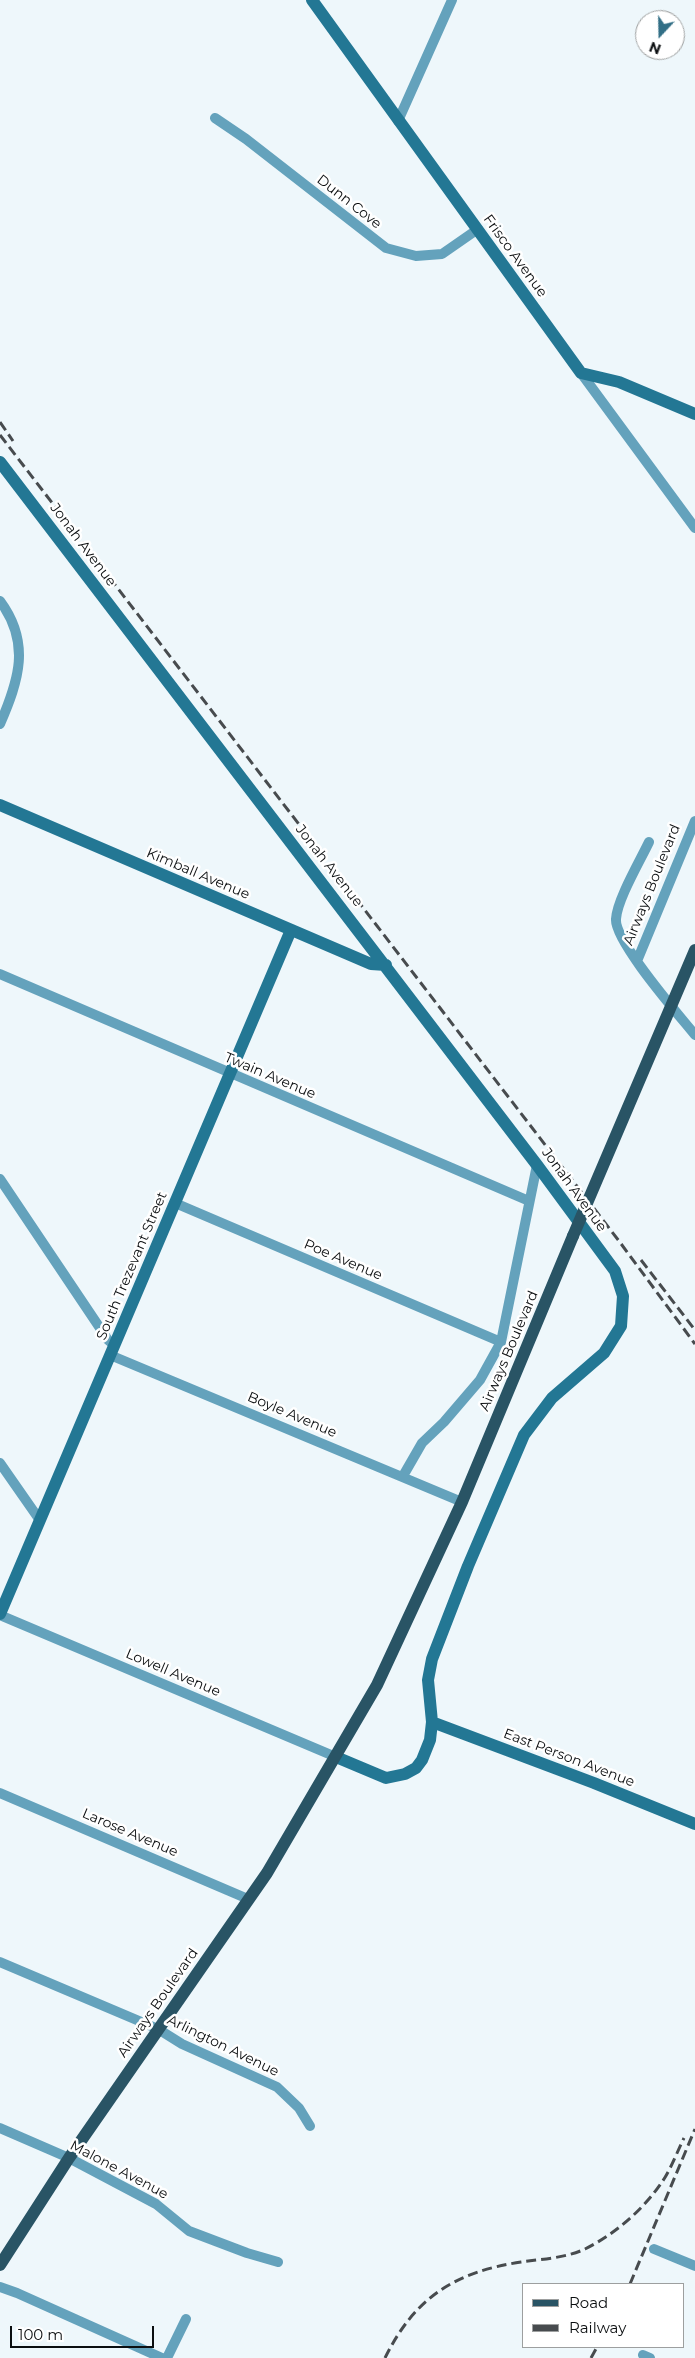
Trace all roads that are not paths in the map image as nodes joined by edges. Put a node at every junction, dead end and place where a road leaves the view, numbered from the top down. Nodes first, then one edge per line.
1 (312, 0) edge
2 (452, 0) edge
3 (215, 118) dead end
4 (398, 122) junction
5 (478, 229) junction
6 (581, 373) junction
7 (695, 414) edge
8 (0, 462) edge
9 (695, 528) edge
10 (0, 601) edge
11 (0, 724) edge
12 (0, 805) edge
13 (695, 821) edge
14 (649, 842) dead end
15 (290, 930) junction
16 (695, 950) edge
17 (637, 961) junction
18 (386, 965) junction
19 (0, 974) edge
20 (695, 1035) edge
21 (229, 1073) junction
22 (537, 1165) junction
23 (0, 1179) edge
24 (529, 1201) junction
25 (175, 1203) junction
26 (501, 1342) junction
27 (112, 1350) junction
28 (0, 1462) edge
29 (403, 1476) junction
30 (462, 1502) junction
31 (39, 1519) junction
32 (0, 1615) edge
33 (432, 1722) junction
34 (336, 1757) junction
35 (0, 1793) edge
36 (695, 1824) edge
37 (248, 1899) junction
38 (0, 1962) edge
39 (158, 2029) junction
40 (310, 2126) dead end
41 (0, 2128) edge
42 (69, 2158) junction
43 (654, 2249) dead end
44 (278, 2262) dead end
45 (0, 2264) edge
46 (695, 2266) edge
47 (0, 2287) edge
48 (186, 2319) dead end
49 (162, 2358) edge
50 (167, 2358) edge

1 - 4 street, Frisco Avenue
2 - 4 street
3 - 5 street, Dunn Cove
4 - 5 street, Frisco Avenue
5 - 6 street, Frisco Avenue
6 - 7 street
6 - 9 street, Frisco Avenue
8 - 18 street, Jonah Avenue
10 - 11 street
12 - 15 street, Kimball Avenue
13 - 17 street, Airways Boulevard
14 - 17 street
15 - 18 street, Kimball Avenue
15 - 21 street, South Trezevant Street
16 - 30 main road, Airways Boulevard, bridge
17 - 20 street
18 - 22 street, Jonah Avenue
19 - 21 street, Twain Avenue
21 - 24 street, Twain Avenue
21 - 25 street, South Trezevant Street
22 - 24 street, Airways Boulevard
22 - 33 street, Jonah Avenue
23 - 27 street, Boyle Avenue
24 - 26 street, Airways Boulevard
25 - 26 street, Poe Avenue
25 - 27 street, South Trezevant Street
26 - 29 street, Airways Boulevard
27 - 29 street, Boyle Avenue
27 - 31 street, South Trezevant Street
28 - 31 street
29 - 30 street, Boyle Avenue
30 - 34 main road, Airways Boulevard
31 - 32 street, South Trezevant Street
32 - 34 street, Lowell Avenue
33 - 34 street
33 - 36 street, East Person Avenue
34 - 37 main road, Airways Boulevard
35 - 37 street, Larose Avenue
37 - 39 main road, Airways Boulevard
38 - 39 street, Arlington Avenue
39 - 40 street, Arlington Avenue
39 - 42 main road, Airways Boulevard
41 - 42 street, Malone Avenue
42 - 44 street, Malone Avenue
42 - 45 main road, Airways Boulevard
43 - 46 street
47 - 49 street
48 - 50 street

